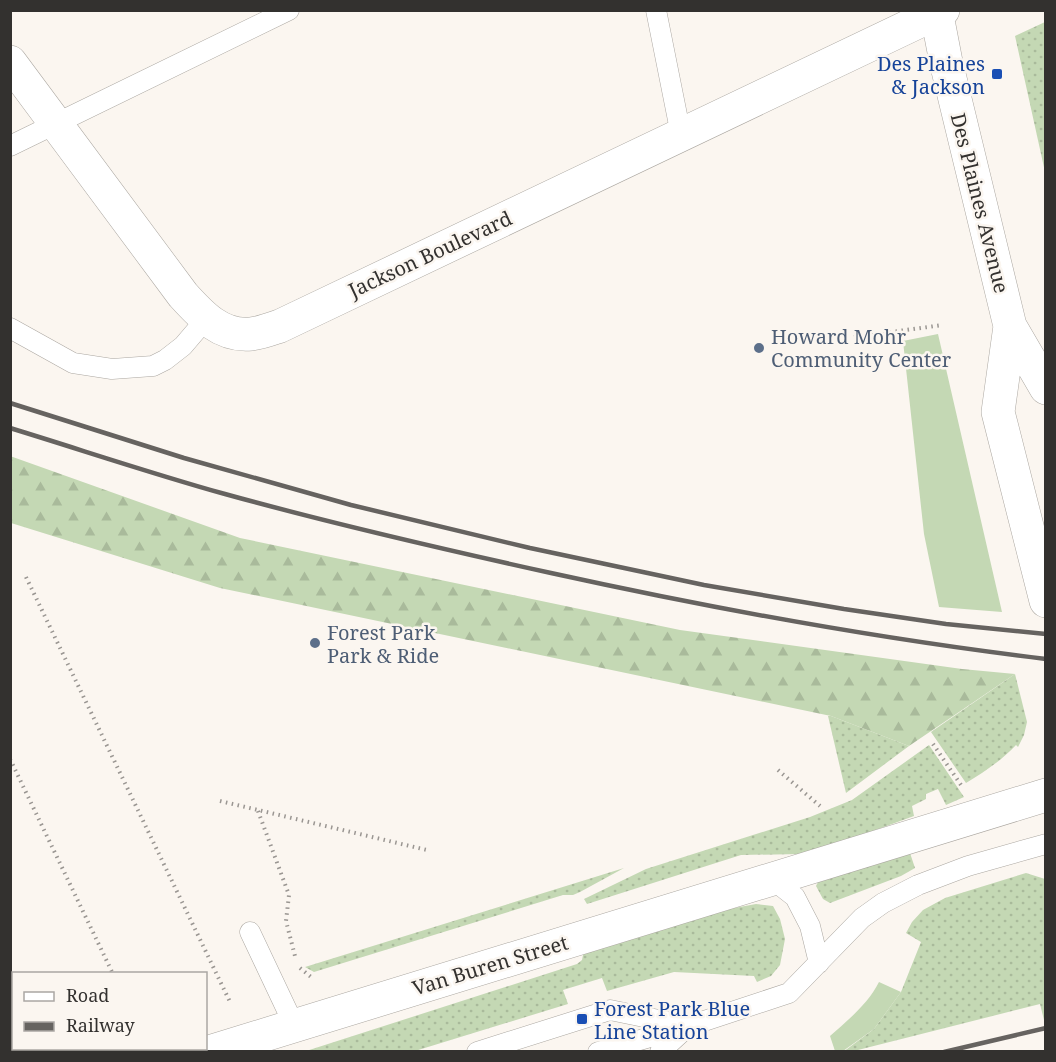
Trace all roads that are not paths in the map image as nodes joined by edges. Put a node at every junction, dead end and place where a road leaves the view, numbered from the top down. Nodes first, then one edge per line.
1 (289, 10) edge
2 (656, 10) edge
3 (939, 12) edge
4 (10, 62) edge
5 (55, 123) junction
6 (681, 135) junction
7 (10, 146) edge
8 (206, 319) junction
9 (1010, 326) junction
10 (10, 328) edge
11 (1046, 388) edge
12 (1046, 601) edge
13 (1046, 795) edge
14 (1046, 844) edge
15 (772, 879) junction
16 (250, 932) dead end
17 (819, 963) junction
18 (294, 1025) junction
19 (688, 1026) junction
20 (209, 1052) edge
21 (477, 1052) edge
22 (598, 1052) edge
23 (660, 1052) edge

1 - 5 lane
2 - 6 lane
3 - 6 street, Jackson Boulevard
3 - 9 street, Des Plaines Avenue
4 - 5 street, Jackson Boulevard
5 - 7 lane
5 - 8 street, Jackson Boulevard
6 - 8 street, Jackson Boulevard
8 - 10 lane
9 - 11 street, Des Plaines Avenue
9 - 12 street, Des Plaines Avenue
13 - 15 street, Van Buren Street
14 - 17 lane
15 - 17 lane
15 - 18 street, Van Buren Street
16 - 18 lane
17 - 19 lane
18 - 20 street, Van Buren Street
19 - 21 lane
19 - 22 lane
19 - 23 lane

